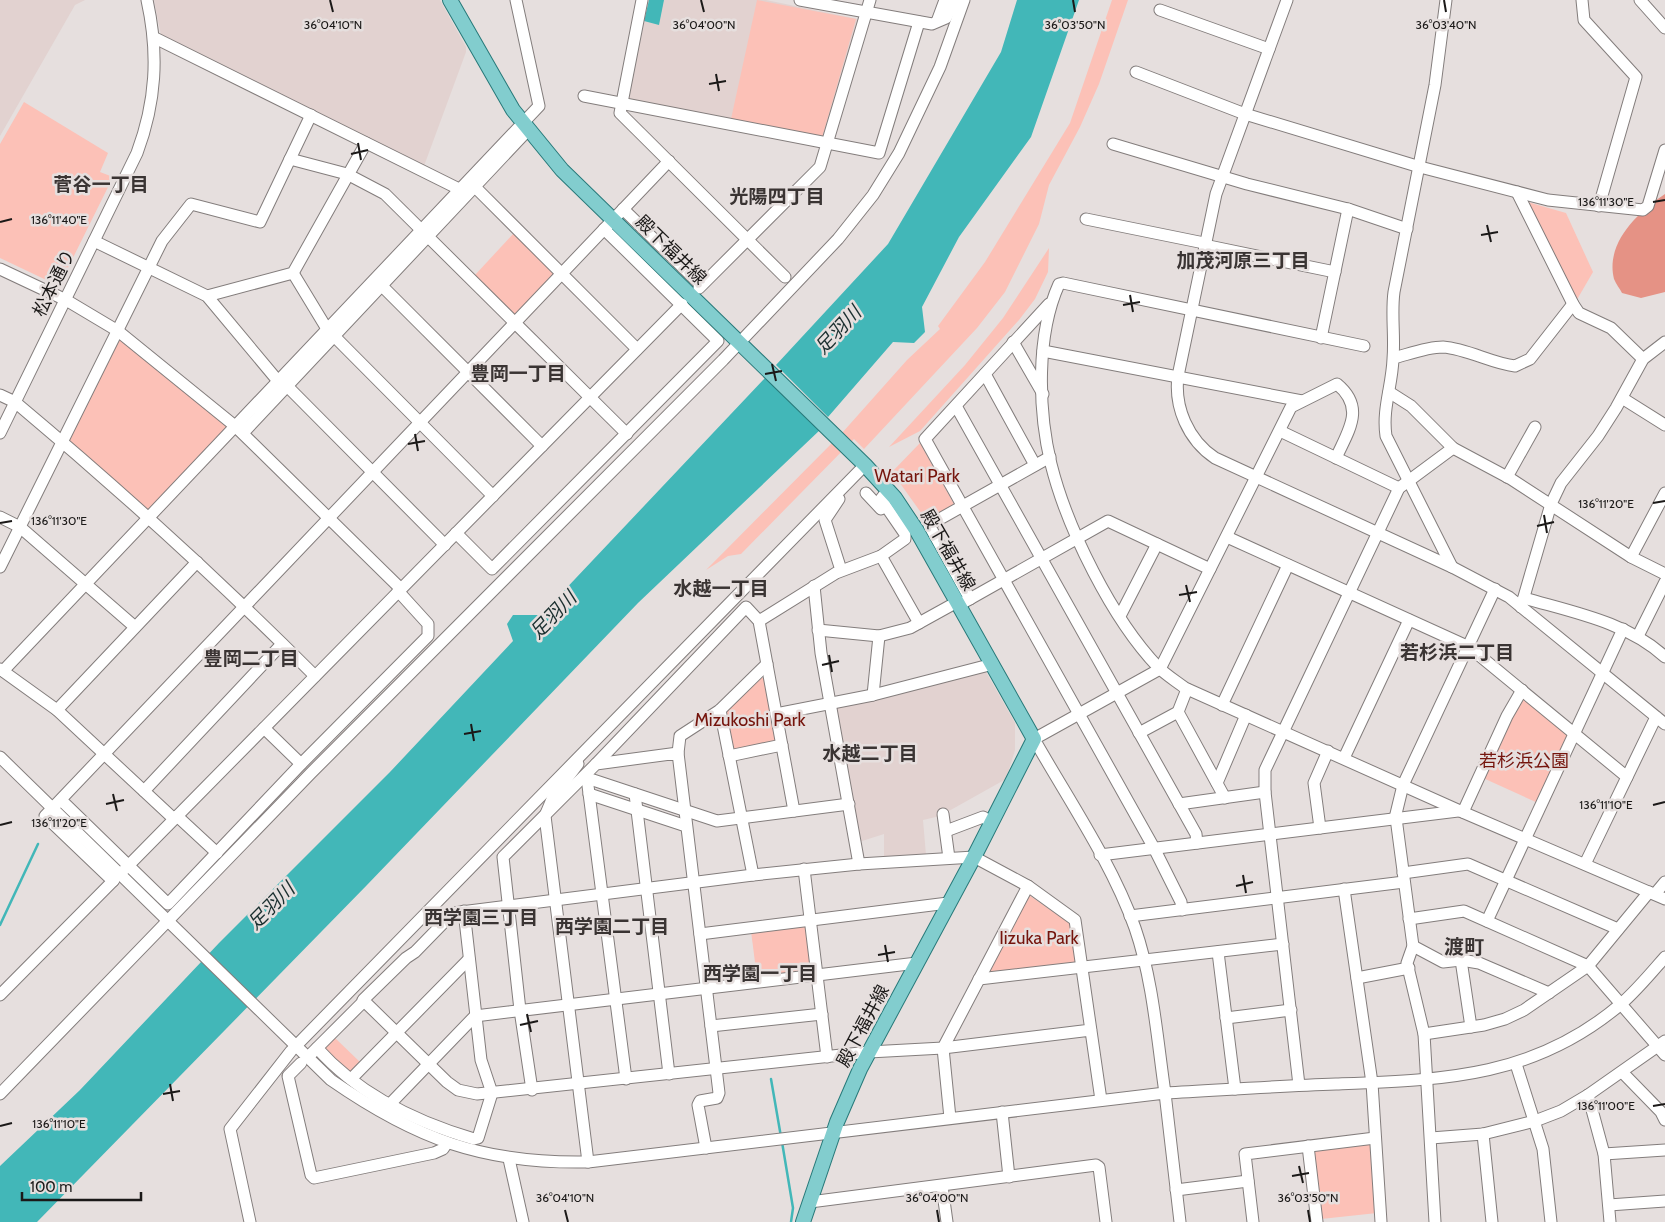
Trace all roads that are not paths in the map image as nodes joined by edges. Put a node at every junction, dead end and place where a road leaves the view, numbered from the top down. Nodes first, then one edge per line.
1 (147, 0) edge
2 (450, 0) edge
3 (516, 0) edge
4 (642, 0) edge
5 (800, 0) edge
6 (870, 0) edge
7 (945, 0) edge
8 (954, 0) edge
9 (964, 0) edge
10 (1287, 0) edge
11 (1446, 0) edge
12 (1582, 0) edge
13 (1640, 0) edge
14 (1160, 10) dead end
15 (866, 12) junction
16 (1663, 21) edge
17 (919, 22) junction
18 (937, 23) junction
19 (155, 38) junction
20 (1269, 49) junction
21 (1136, 72) dead end
22 (584, 96) dead end
23 (622, 101) junction
24 (1245, 114) junction
25 (311, 115) junction
26 (525, 127) junction
27 (366, 143) junction
28 (827, 144) junction
29 (1112, 144) dead end
30 (1665, 150) edge
31 (290, 159) junction
32 (669, 161) junction
33 (1420, 167) junction
34 (347, 174) junction
35 (1221, 177) junction
36 (475, 187) junction
37 (459, 189) junction
38 (1517, 192) junction
39 (1599, 206) junction
40 (1348, 209) junction
41 (1086, 218) dead end
42 (613, 219) junction
43 (1407, 229) junction
44 (424, 234) junction
45 (748, 239) junction
46 (94, 241) junction
47 (1204, 244) junction
48 (148, 266) junction
49 (293, 272) junction
50 (1335, 272) junction
51 (562, 273) junction
52 (2, 274) edge
53 (785, 277) dead end
54 (382, 286) junction
55 (207, 296) junction
56 (66, 300) junction
57 (1050, 303) junction
58 (682, 304) junction
59 (1572, 304) junction
60 (1191, 311) junction
61 (515, 323) junction
62 (118, 331) junction
63 (331, 332) junction
64 (1321, 338) junction
65 (1013, 342) junction
66 (1665, 342) edge
67 (740, 343) junction
68 (1364, 346) dead end
69 (637, 349) junction
70 (1043, 351) junction
71 (1394, 358) junction
72 (1643, 359) junction
73 (723, 360) junction
74 (468, 372) junction
75 (985, 374) junction
76 (1178, 376) junction
77 (282, 383) junction
78 (675, 385) junction
79 (1389, 392) junction
80 (1043, 394) junction
81 (0, 395) edge
82 (589, 398) junction
83 (1622, 398) junction
84 (1302, 401) junction
85 (15, 402) junction
86 (956, 406) junction
87 (1664, 422) edge
88 (420, 423) junction
89 (1535, 427) dead end
90 (239, 430) junction
91 (1280, 431) junction
92 (0, 433) edge
93 (627, 434) junction
94 (62, 442) junction
95 (542, 446) junction
96 (1453, 448) junction
97 (1050, 457) junction
98 (1336, 458) junction
99 (1035, 464) junction
100 (865, 465) junction
101 (372, 473) junction
102 (1506, 477) junction
103 (850, 479) junction
104 (1256, 479) junction
105 (999, 484) junction
106 (1404, 485) junction
107 (888, 490) junction
108 (866, 493) dead end
109 (1665, 493) edge
110 (493, 496) junction
111 (1551, 504) junction
112 (962, 506) junction
113 (0, 517) edge
114 (148, 518) junction
115 (330, 518) junction
116 (20, 527) junction
117 (456, 533) junction
118 (1377, 533) junction
119 (1227, 537) junction
120 (1078, 538) junction
121 (903, 541) junction
122 (1157, 544) junction
123 (444, 545) junction
124 (881, 556) junction
125 (1631, 557) junction
126 (1041, 559) junction
127 (197, 562) junction
128 (1288, 565) junction
129 (0, 567) edge
130 (1452, 567) junction
131 (1210, 569) junction
132 (841, 570) junction
133 (1665, 574) edge
134 (1004, 580) junction
135 (1665, 582) edge
136 (86, 584) junction
137 (814, 586) junction
138 (1495, 589) junction
139 (400, 590) junction
140 (1348, 592) junction
141 (962, 602) junction
142 (1522, 602) junction
143 (245, 606) junction
144 (1120, 616) junction
145 (759, 620) junction
146 (1409, 620) junction
147 (919, 623) junction
148 (135, 627) junction
149 (1623, 629) junction
150 (818, 630) junction
151 (879, 636) junction
152 (1638, 636) junction
153 (282, 644) junction
154 (1469, 647) junction
155 (1665, 657) edge
156 (767, 664) junction
157 (992, 664) junction
158 (1160, 669) junction
159 (2, 670) edge
160 (1602, 674) junction
161 (315, 676) junction
162 (1187, 689) junction
163 (1522, 690) junction
164 (1118, 693) junction
165 (873, 695) junction
166 (830, 704) junction
167 (1222, 705) junction
168 (56, 710) junction
169 (720, 710) junction
170 (1178, 712) junction
171 (776, 714) junction
172 (1081, 715) junction
173 (1246, 716) junction
174 (1661, 721) edge
175 (264, 728) junction
176 (1282, 731) junction
177 (1139, 733) junction
178 (1574, 733) junction
179 (1034, 739) junction
180 (589, 744) junction
181 (782, 745) junction
182 (1328, 751) junction
183 (678, 754) junction
184 (104, 755) junction
185 (729, 756) junction
186 (0, 757) edge
187 (1344, 758) junction
188 (301, 764) junction
189 (596, 764) junction
190 (1627, 776) junction
191 (586, 777) junction
192 (1217, 783) junction
193 (1403, 785) junction
194 (144, 791) junction
195 (1265, 792) junction
196 (589, 794) junction
197 (635, 794) junction
198 (1225, 798) junction
199 (57, 804) junction
200 (849, 804) junction
201 (1179, 804) junction
202 (637, 809) junction
203 (684, 810) junction
204 (794, 810) junction
205 (1462, 811) junction
206 (944, 814) dead end
207 (545, 816) junction
208 (175, 817) junction
209 (741, 817) junction
210 (1396, 818) junction
211 (991, 822) junction
212 (686, 826) junction
213 (1320, 828) junction
214 (946, 831) junction
215 (1270, 834) junction
216 (1525, 838) junction
217 (1197, 843) junction
218 (1154, 848) junction
219 (217, 853) junction
220 (1100, 855) junction
221 (974, 857) junction
222 (949, 858) junction
223 (860, 864) junction
224 (1585, 864) junction
225 (126, 867) junction
226 (804, 869) junction
227 (753, 875) junction
228 (1404, 877) junction
229 (1506, 880) junction
230 (694, 882) junction
231 (1665, 882) edge
232 (1028, 886) junction
233 (647, 888) junction
234 (1344, 889) junction
235 (602, 894) junction
236 (1656, 895) edge
237 (1278, 898) junction
238 (555, 899) junction
239 (948, 903) junction
240 (508, 905) junction
241 (1182, 910) junction
242 (464, 911) junction
243 (1130, 916) junction
244 (1409, 919) junction
245 (170, 921) junction
246 (811, 921) junction
247 (1487, 922) junction
248 (1618, 929) junction
249 (700, 934) junction
250 (1283, 944) junction
251 (1413, 946) junction
252 (1218, 952) junction
253 (1665, 957) edge
254 (469, 959) junction
255 (1145, 960) junction
256 (1461, 960) junction
257 (917, 963) junction
258 (1082, 966) junction
259 (1588, 966) junction
260 (1409, 968) junction
261 (817, 975) junction
262 (1357, 978) junction
263 (979, 979) junction
264 (707, 988) junction
265 (659, 993) junction
266 (1548, 993) junction
267 (0, 995) edge
268 (615, 998) junction
269 (364, 1001) junction
270 (568, 1004) junction
271 (1621, 1004) junction
272 (520, 1010) junction
273 (1291, 1010) junction
274 (822, 1014) junction
275 (475, 1016) junction
276 (1226, 1018) junction
277 (712, 1026) junction
278 (1471, 1027) junction
279 (1091, 1030) junction
280 (396, 1033) junction
281 (1424, 1034) junction
282 (295, 1045) junction
283 (942, 1048) junction
284 (1662, 1048) edge
285 (869, 1052) junction
286 (827, 1057) junction
287 (281, 1063) junction
288 (301, 1063) dead end
289 (428, 1064) junction
290 (1516, 1064) junction
291 (716, 1069) junction
292 (1622, 1072) junction
293 (669, 1074) junction
294 (351, 1079) junction
295 (626, 1079) junction
296 (1428, 1080) junction
297 (1372, 1083) junction
298 (578, 1084) junction
299 (1299, 1085) junction
300 (1235, 1089) junction
301 (252, 1090) dead end
302 (532, 1090) junction
303 (1165, 1093) junction
304 (0, 1094) edge
305 (492, 1094) junction
306 (1588, 1095) junction
307 (1101, 1100) junction
308 (390, 1104) junction
309 (1002, 1112) junction
310 (950, 1118) junction
311 (1665, 1120) edge
312 (1535, 1121) junction
313 (833, 1133) junction
314 (1483, 1134) junction
315 (1375, 1138) junction
316 (1431, 1138) junction
317 (447, 1144) junction
318 (1308, 1146) junction
319 (706, 1148) junction
320 (1665, 1150) edge
321 (1604, 1154) junction
322 (509, 1159) junction
323 (588, 1162) junction
324 (1009, 1177) junction
325 (1248, 1181) junction
326 (942, 1186) junction
327 (1176, 1190) junction
328 (1665, 1201) edge
329 (810, 1202) junction
330 (1609, 1205) junction
331 (250, 1222) edge
332 (523, 1222) edge
333 (803, 1222) edge
334 (947, 1222) edge
335 (1106, 1222) edge
336 (1180, 1222) edge
337 (1253, 1222) edge
338 (1317, 1222) edge
339 (1381, 1222) edge
340 (1435, 1222) edge
341 (1492, 1222) edge
342 (1551, 1222) edge
343 (1610, 1222) edge

1 - 19 street, 松本通り
2 - 26 main road, 殿下福井線
3 - 26 street
4 - 23 street
5 - 15 street
6 - 15 street
7 - 18 street
8 - 18 street
9 - 67 street
10 - 20 street
11 - 33 street
12 - 39 street
13 - 16 street
14 - 20 street
15 - 17 street
15 - 28 street
17 - 18 street
17 - 28 street
19 - 25 street
19 - 46 street, 松本通り
20 - 24 street
21 - 24 street
22 - 23 street
23 - 28 street
23 - 32 street
24 - 33 street
24 - 35 street
25 - 27 street
25 - 31 street
26 - 36 street
26 - 37 street
26 - 42 main road, 殿下福井線
27 - 34 street
27 - 37 street
28 - 45 street
29 - 35 street
30 - 39 street
31 - 34 street
31 - 48 street
32 - 42 street
32 - 45 street
33 - 38 street
33 - 43 street
34 - 44 street
34 - 49 street
35 - 40 street
35 - 47 street
36 - 44 street
36 - 51 street
37 - 44 street
38 - 39 street
38 - 59 street
40 - 43 street
40 - 50 street
41 - 47 street
42 - 45 street
42 - 51 street
42 - 58 street
42 - 67 main road, 殿下福井線
43 - 71 street
44 - 54 street
44 - 61 street
44 - 63 street
45 - 53 street
46 - 48 street
46 - 56 street, 松本通り
47 - 50 street
47 - 60 street
48 - 55 street
48 - 62 street
49 - 55 street
49 - 63 street
50 - 64 street
51 - 61 street
51 - 69 street
52 - 56 street
54 - 63 street
54 - 74 street
55 - 77 street
56 - 62 street
56 - 85 street, 松本通り
57 - 60 street
57 - 65 street
57 - 70 street
58 - 69 street
58 - 78 street
59 - 71 street
59 - 72 street
60 - 64 street
60 - 76 street
61 - 74 street
61 - 82 street
62 - 90 street
62 - 94 street
63 - 77 street
63 - 88 street
64 - 68 street
65 - 75 street
65 - 80 street
66 - 72 street
67 - 73 street
67 - 100 main road, 殿下福井線
69 - 82 street
70 - 76 street
70 - 80 street
71 - 79 street
72 - 83 street
73 - 78 street
73 - 245 street
74 - 88 street
74 - 95 street
75 - 86 street
75 - 99 street
76 - 84 street
76 - 104 street
77 - 90 street
77 - 101 street
78 - 93 street
79 - 96 street
79 - 106 street
80 - 97 street
81 - 85 street
82 - 93 street
82 - 95 street
83 - 87 street
83 - 111 street
84 - 91 street
84 - 98 street
85 - 92 street, 松本通り
85 - 94 street
86 - 105 street
86 - 112 street
88 - 101 street
88 - 110 street
89 - 102 street
90 - 114 street
90 - 115 street
91 - 98 street
91 - 104 street
93 - 117 street
94 - 114 street
94 - 116 street
95 - 110 street
96 - 102 street
96 - 106 street
97 - 99 street
97 - 120 street
98 - 106 street
99 - 105 street
100 - 103 street
100 - 107 main road, 殿下福井線
101 - 115 street
101 - 123 street
102 - 111 street
103 - 132 street
103 - 180 street
104 - 118 street
104 - 119 street
105 - 112 street
105 - 126 street
106 - 118 street
106 - 130 street
107 - 121 street
107 - 141 main road, 殿下福井線
108 - 121 street
109 - 125 street
110 - 117 street
111 - 125 street
111 - 142 street
112 - 134 street
112 - 141 street
113 - 116 street
114 - 127 street
114 - 136 street
115 - 139 street
115 - 143 street
116 - 129 street
116 - 136 street
117 - 123 street
118 - 130 street
118 - 140 street
119 - 128 street
119 - 131 street
120 - 122 street
120 - 126 street
120 - 144 street
121 - 124 street
122 - 131 street
122 - 144 street
123 - 139 street
124 - 132 street
124 - 147 street
125 - 133 street
126 - 134 street
126 - 164 street
127 - 143 street
127 - 148 street
128 - 140 street
128 - 167 street
130 - 138 street
131 - 158 street
132 - 137 street
134 - 141 street
134 - 172 street
135 - 152 street
136 - 148 street
136 - 159 street
137 - 145 street
137 - 150 street
138 - 142 street
138 - 154 street
139 - 161 street
139 - 188 street
140 - 146 street
140 - 176 street
141 - 147 street
141 - 157 main road, 殿下福井線
142 - 149 street
142 - 160 street
143 - 153 street
143 - 184 street
144 - 158 street
145 - 156 street
145 - 189 street
146 - 154 street
146 - 187 street
147 - 151 street
148 - 168 street
149 - 152 street
149 - 160 street
150 - 151 street
150 - 166 street
151 - 165 street
152 - 155 street
153 - 161 street
153 - 194 street
154 - 163 street
154 - 193 street
156 - 169 street
156 - 171 street
157 - 165 street
157 - 179 main road, 殿下福井線
158 - 162 street
158 - 164 street
159 - 168 street
160 - 174 street
160 - 178 street
161 - 175 street
162 - 167 street
162 - 170 street
163 - 178 street
163 - 205 street
164 - 172 street
164 - 177 street
165 - 166 street
166 - 171 street
166 - 200 street
167 - 173 street
168 - 184 street
169 - 183 street
169 - 185 street
170 - 177 street
170 - 192 street
171 - 181 street
172 - 179 street
172 - 218 street
173 - 176 street
173 - 192 street
174 - 190 street
175 - 188 street
175 - 208 street
176 - 182 street
176 - 195 street
177 - 201 street
178 - 190 street
178 - 216 street
179 - 211 main road, 殿下福井線
179 - 220 street
180 - 207 street
180 - 282 street
181 - 185 street
181 - 204 street
182 - 187 street
182 - 213 street
183 - 189 street
183 - 203 street
184 - 194 street
184 - 199 street
185 - 209 street
186 - 199 street
187 - 193 street
188 - 219 street
189 - 191 street
190 - 224 street
191 - 196 street
191 - 197 street
191 - 207 street
192 - 198 street
193 - 205 street
193 - 210 street
194 - 208 street
195 - 198 street
195 - 215 street
196 - 202 street
196 - 235 street
197 - 202 street
197 - 203 street
198 - 201 street
199 - 225 street
199 - 245 street
199 - 267 street
200 - 204 street
200 - 223 street
201 - 217 street
202 - 212 street
202 - 233 street
203 - 209 street
203 - 212 street
204 - 209 street
205 - 210 street
205 - 216 street
206 - 214 street
207 - 238 street
207 - 240 street
208 - 219 street
208 - 225 street
209 - 227 street
210 - 213 street
210 - 228 street
211 - 214 street
211 - 221 main road, 殿下福井線
212 - 230 street
213 - 215 street
214 - 222 street
215 - 217 street
215 - 237 street
216 - 224 street
216 - 229 street
217 - 218 street
218 - 220 street
218 - 241 street
219 - 225 street
220 - 243 street
221 - 222 street
221 - 232 street
221 - 239 main road, 殿下福井線
222 - 223 street
223 - 226 street
224 - 236 street
226 - 227 street
226 - 246 street
227 - 230 street
228 - 229 street
228 - 234 street
228 - 244 street
229 - 247 street
229 - 248 street
230 - 233 street
230 - 249 street
231 - 236 street
232 - 258 street
232 - 263 street
233 - 235 street
233 - 265 street
234 - 237 street
234 - 262 street
235 - 238 street
235 - 268 street
236 - 248 street
237 - 241 street
237 - 250 street
238 - 240 street
238 - 270 street
239 - 246 street
239 - 257 main road, 殿下福井線
240 - 242 street
240 - 272 street
241 - 243 street
242 - 254 street
242 - 269 street
243 - 255 street
244 - 247 street
244 - 251 street
245 - 282 street
245 - 304 street
246 - 249 street
246 - 261 street
247 - 259 street
248 - 259 street
249 - 264 street
250 - 252 street
250 - 273 street
251 - 256 street
251 - 260 street
252 - 255 street
252 - 276 street
253 - 271 street
254 - 275 street
254 - 280 street
255 - 258 street
255 - 303 street
256 - 266 street
256 - 278 street
257 - 261 street
257 - 285 main road, 殿下福井線
258 - 263 street
258 - 279 street
259 - 266 street
259 - 271 street
260 - 262 street
260 - 281 street
261 - 264 street
261 - 274 street
262 - 297 street
263 - 283 street
264 - 265 street
264 - 277 street
265 - 268 street
265 - 293 street
266 - 278 street
268 - 270 street
268 - 295 street
269 - 280 street
269 - 294 street
270 - 272 street
270 - 298 street
271 - 284 street
271 - 290 street
272 - 275 street
272 - 302 street
273 - 276 street
273 - 299 street
274 - 277 street
274 - 286 street
275 - 289 street
275 - 305 street
276 - 300 street
277 - 291 street
278 - 281 street
279 - 283 street
279 - 307 street
280 - 289 street
280 - 294 street
281 - 296 street
282 - 287 street
282 - 317 street
283 - 285 street
283 - 310 street
284 - 292 street
285 - 286 street
285 - 313 main road, 殿下福井線
286 - 291 street
287 - 301 street
287 - 331 street
288 - 317 street
289 - 305 street
289 - 308 street
290 - 296 street
290 - 312 street
291 - 293 street
291 - 319 street
292 - 306 street
292 - 311 street
293 - 295 street
294 - 308 street
295 - 298 street
296 - 297 street
296 - 316 street
297 - 299 street
297 - 315 street
298 - 302 street
298 - 323 street
299 - 300 street
300 - 303 street
302 - 305 street
303 - 307 street
303 - 327 street
305 - 308 street
306 - 312 street
306 - 321 street
307 - 309 street
309 - 310 street
309 - 324 street
310 - 313 street
312 - 314 street
312 - 342 street
313 - 319 street
313 - 329 main road, 殿下福井線
314 - 316 street
314 - 341 street
315 - 318 street
315 - 339 street
316 - 340 street
317 - 322 street
318 - 325 street
318 - 338 street
319 - 323 street
320 - 321 street
321 - 330 street
322 - 323 street
322 - 332 street
324 - 326 street
324 - 335 street
325 - 327 street
325 - 337 street
326 - 329 street
326 - 334 street
327 - 336 street
328 - 330 street
329 - 333 main road, 殿下福井線
330 - 343 street

